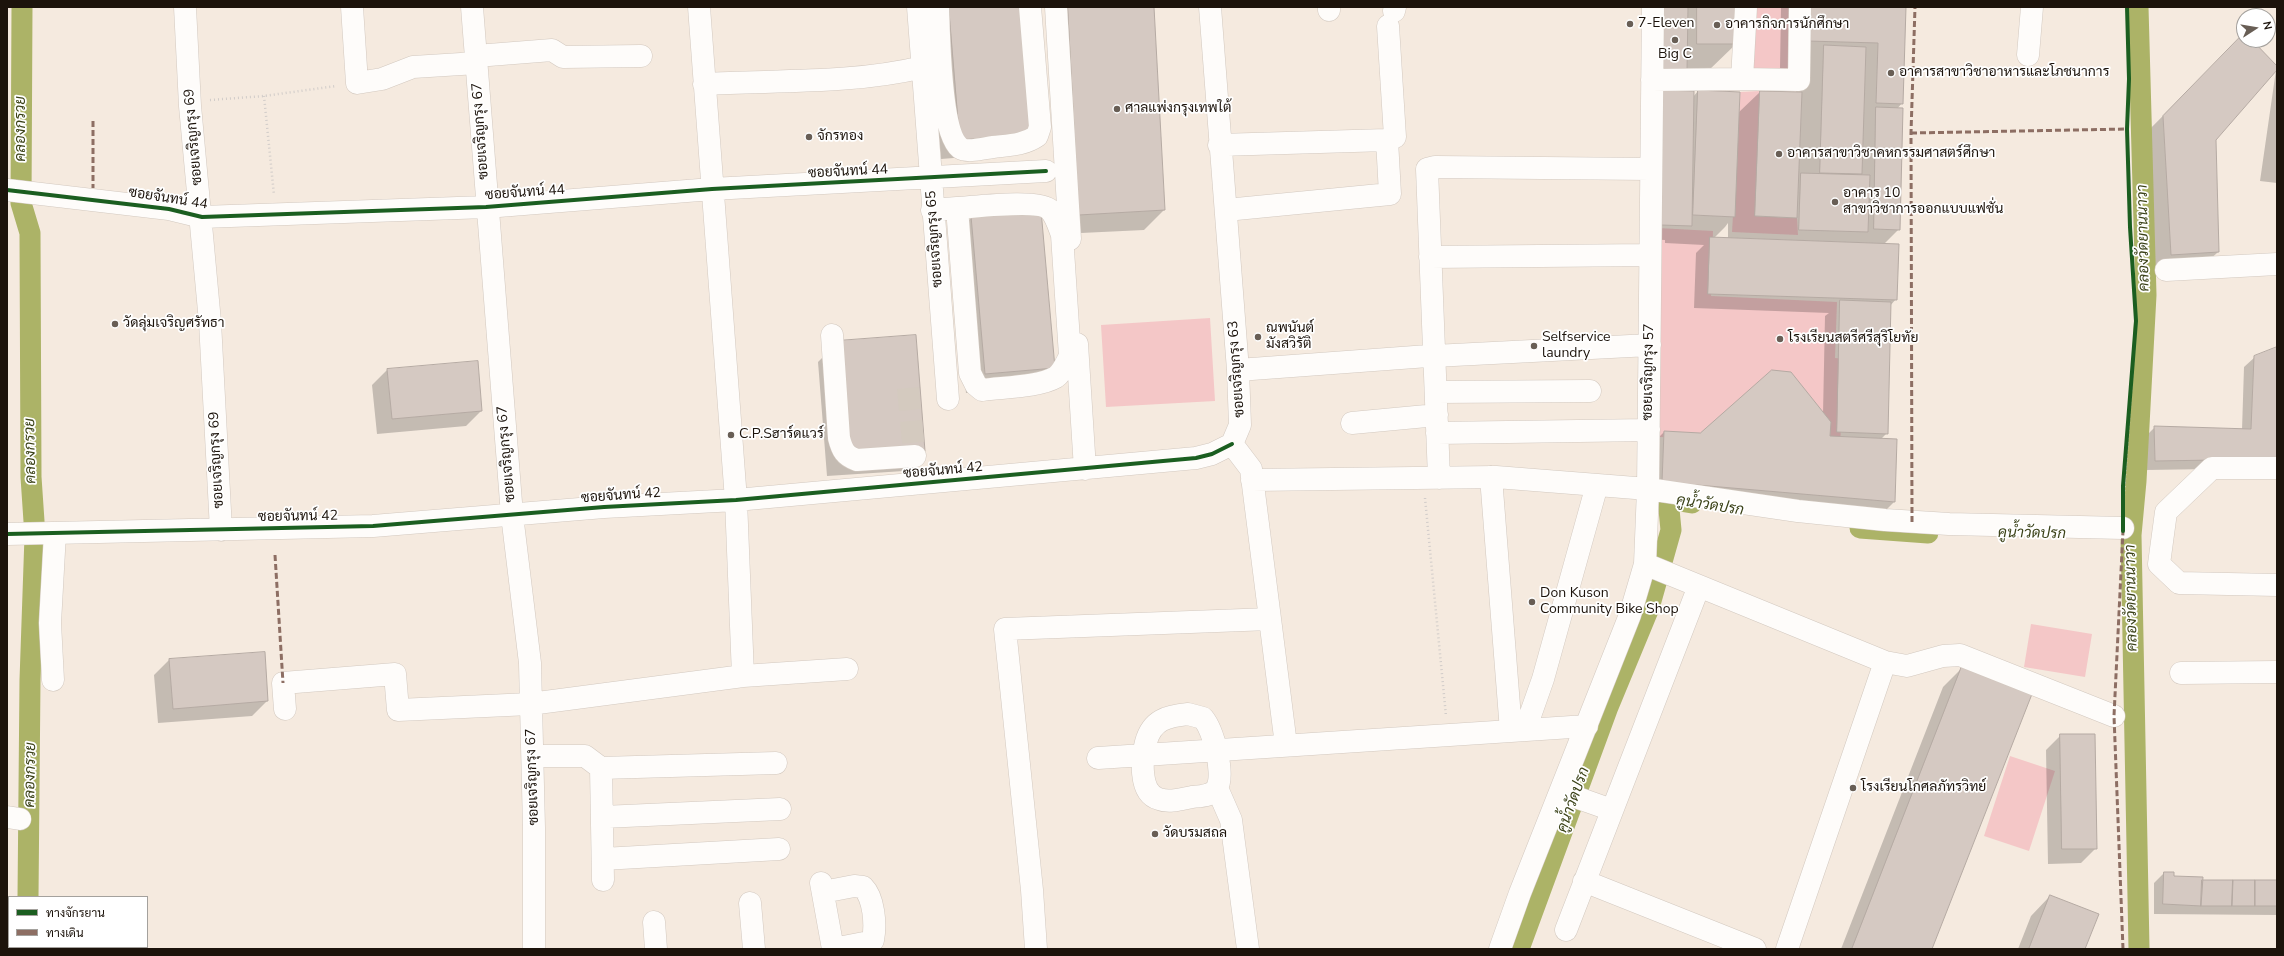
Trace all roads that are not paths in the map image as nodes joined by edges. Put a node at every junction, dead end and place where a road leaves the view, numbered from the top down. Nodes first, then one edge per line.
1 (185, 7) edge
2 (352, 7) edge
3 (472, 7) edge
4 (699, 7) edge
5 (918, 7) edge
6 (938, 7) edge
7 (1030, 7) edge
8 (1056, 7) edge
9 (1210, 7) edge
10 (1653, 7) edge
11 (1746, 7) edge
12 (1800, 7) edge
13 (2032, 7) edge
14 (1392, 15) edge
15 (2028, 55) dead end
16 (641, 56) dead end
17 (477, 60) junction
18 (930, 77) junction
19 (1742, 79) junction
20 (1652, 80) junction
21 (704, 84) junction
22 (1387, 140) junction
23 (1220, 145) junction
24 (1650, 169) junction
25 (1046, 171) dead end
26 (931, 178) junction
27 (712, 189) junction
28 (7, 190) edge
29 (486, 207) junction
30 (957, 208) junction
31 (932, 210) junction
32 (1226, 210) junction
33 (202, 217) junction
34 (1650, 256) junction
35 (1430, 257) junction
36 (2277, 264) edge
37 (2166, 270) dead end
38 (832, 335) dead end
39 (1650, 344) junction
40 (1431, 356) junction
41 (1238, 370) junction
42 (1590, 391) dead end
43 (1436, 392) junction
44 (948, 399) dead end
45 (1352, 423) dead end
46 (1437, 424) junction
47 (1649, 430) junction
48 (1232, 444) junction
49 (2277, 468) edge
50 (1085, 469) junction
51 (1431, 477) junction
52 (1491, 477) junction
53 (1252, 480) junction
54 (917, 485) junction
55 (1597, 485) junction
56 (1648, 489) junction
57 (736, 500) junction
58 (512, 515) junction
59 (2123, 528) road end
60 (221, 530) junction
61 (53, 533) junction
62 (15, 534) edge
63 (1653, 568) junction
64 (2277, 585) edge
65 (1699, 586) junction
66 (1270, 619) junction
67 (1885, 662) junction
68 (847, 669) dead end
69 (2277, 672) edge
70 (2181, 673) dead end
71 (742, 676) junction
72 (53, 680) dead end
73 (530, 704) junction
74 (285, 709) dead end
75 (2114, 716) dead end
76 (1587, 726) junction
77 (1518, 731) junction
78 (1286, 745) junction
79 (1217, 750) junction
80 (1143, 755) junction
81 (533, 756) junction
82 (1098, 758) dead end
83 (776, 763) dead end
84 (601, 768) junction
85 (1217, 788) junction
86 (1570, 795) junction
87 (780, 809) dead end
88 (1612, 810) junction
89 (603, 817) junction
90 (779, 849) dead end
91 (1584, 881) junction
92 (750, 903) dead end
93 (654, 922) dead end
94 (1566, 930) dead end
95 (534, 949) edge
96 (656, 949) edge
97 (754, 949) edge
98 (833, 949) edge
99 (1036, 949) edge
100 (1248, 949) edge
101 (1500, 949) edge
102 (1755, 949) edge
103 (1787, 949) edge

1 - 33 street, ซอยเจริญกรุง 69
2 - 17 street
3 - 17 street, ซอยเจริญกรุง 67
4 - 21 street
5 - 18 street, ซอยเจริญกรุง 65
6 - 18 street
7 - 18 street
8 - 50 street
9 - 23 street, ซอยเจริญกรุง 63
10 - 20 street, ซอยเจริญกรุง 57
11 - 19 street
12 - 19 street
13 - 15 street
14 - 22 street
16 - 17 street
17 - 29 street, ซอยเจริญกรุง 67
18 - 21 street
18 - 26 street, ซอยเจริญกรุง 65
19 - 20 street
20 - 24 street, ซอยเจริญกรุง 57
21 - 27 street
22 - 23 street
22 - 32 street
23 - 32 street, ซอยเจริญกรุง 63
24 - 34 street, ซอยเจริญกรุง 57
24 - 35 street
25 - 26 street, ซอยจันทน์ 44
26 - 27 street, ซอยจันทน์ 44
26 - 31 street, ซอยเจริญกรุง 65
27 - 29 street, ซอยจันทน์ 44
27 - 57 street
28 - 33 street, ซอยจันทน์ 44
29 - 33 street, ซอยจันทน์ 44
29 - 58 street, ซอยเจริญกรุง 67
30 - 30 street
30 - 31 street
31 - 44 street, ซอยเจริญกรุง 65
32 - 41 street, ซอยเจริญกรุง 63
33 - 60 street, ซอยเจริญกรุง 69
34 - 35 street
34 - 39 street, ซอยเจริญกรุง 57
35 - 40 street
36 - 37 street
38 - 54 street
39 - 40 street
39 - 47 street, ซอยเจริญกรุง 57
40 - 41 street
40 - 43 street
41 - 48 street, ซอยเจริญกรุง 63
42 - 43 street
43 - 46 street
45 - 46 street
46 - 47 street
46 - 51 street
47 - 56 street, ซอยเจริญกรุง 57
48 - 50 street, ซอยจันทน์ 42
48 - 53 street
49 - 64 street
50 - 54 street, ซอยจันทน์ 42
51 - 52 street
51 - 53 street
52 - 55 street
52 - 77 street
53 - 66 street
54 - 57 street, ซอยจันทน์ 42
55 - 56 street
55 - 77 street
56 - 59 street
56 - 63 street, ซอยเจริญกรุง 57
57 - 58 street, ซอยจันทน์ 42
57 - 71 street
58 - 60 street, ซอยจันทน์ 42
58 - 73 street, ซอยเจริญกรุง 67
60 - 61 street, ซอยจันทน์ 42
61 - 62 street, ซอยจันทน์ 42
61 - 72 street
63 - 65 street
63 - 76 street, ซอยเจริญกรุง 57
65 - 67 street
65 - 88 street
66 - 78 street
66 - 99 street
67 - 75 street
67 - 103 street
68 - 71 street
69 - 70 street
71 - 73 street
73 - 74 street
73 - 81 street, ซอยเจริญกรุง 67
76 - 77 street
76 - 86 street, ซอยเจริญกรุง 57
77 - 78 street
78 - 79 street
79 - 80 street
79 - 80 street
79 - 85 street
80 - 82 street
80 - 85 street
81 - 84 street
81 - 95 street, ซอยเจริญกรุง 67
83 - 84 street
84 - 89 street
85 - 100 street
86 - 88 street
86 - 101 street, ซอยเจริญกรุง 57
87 - 89 street
88 - 91 street
89 - 90 street
91 - 94 street
91 - 102 street
92 - 97 street
93 - 96 street
98 - 98 street

